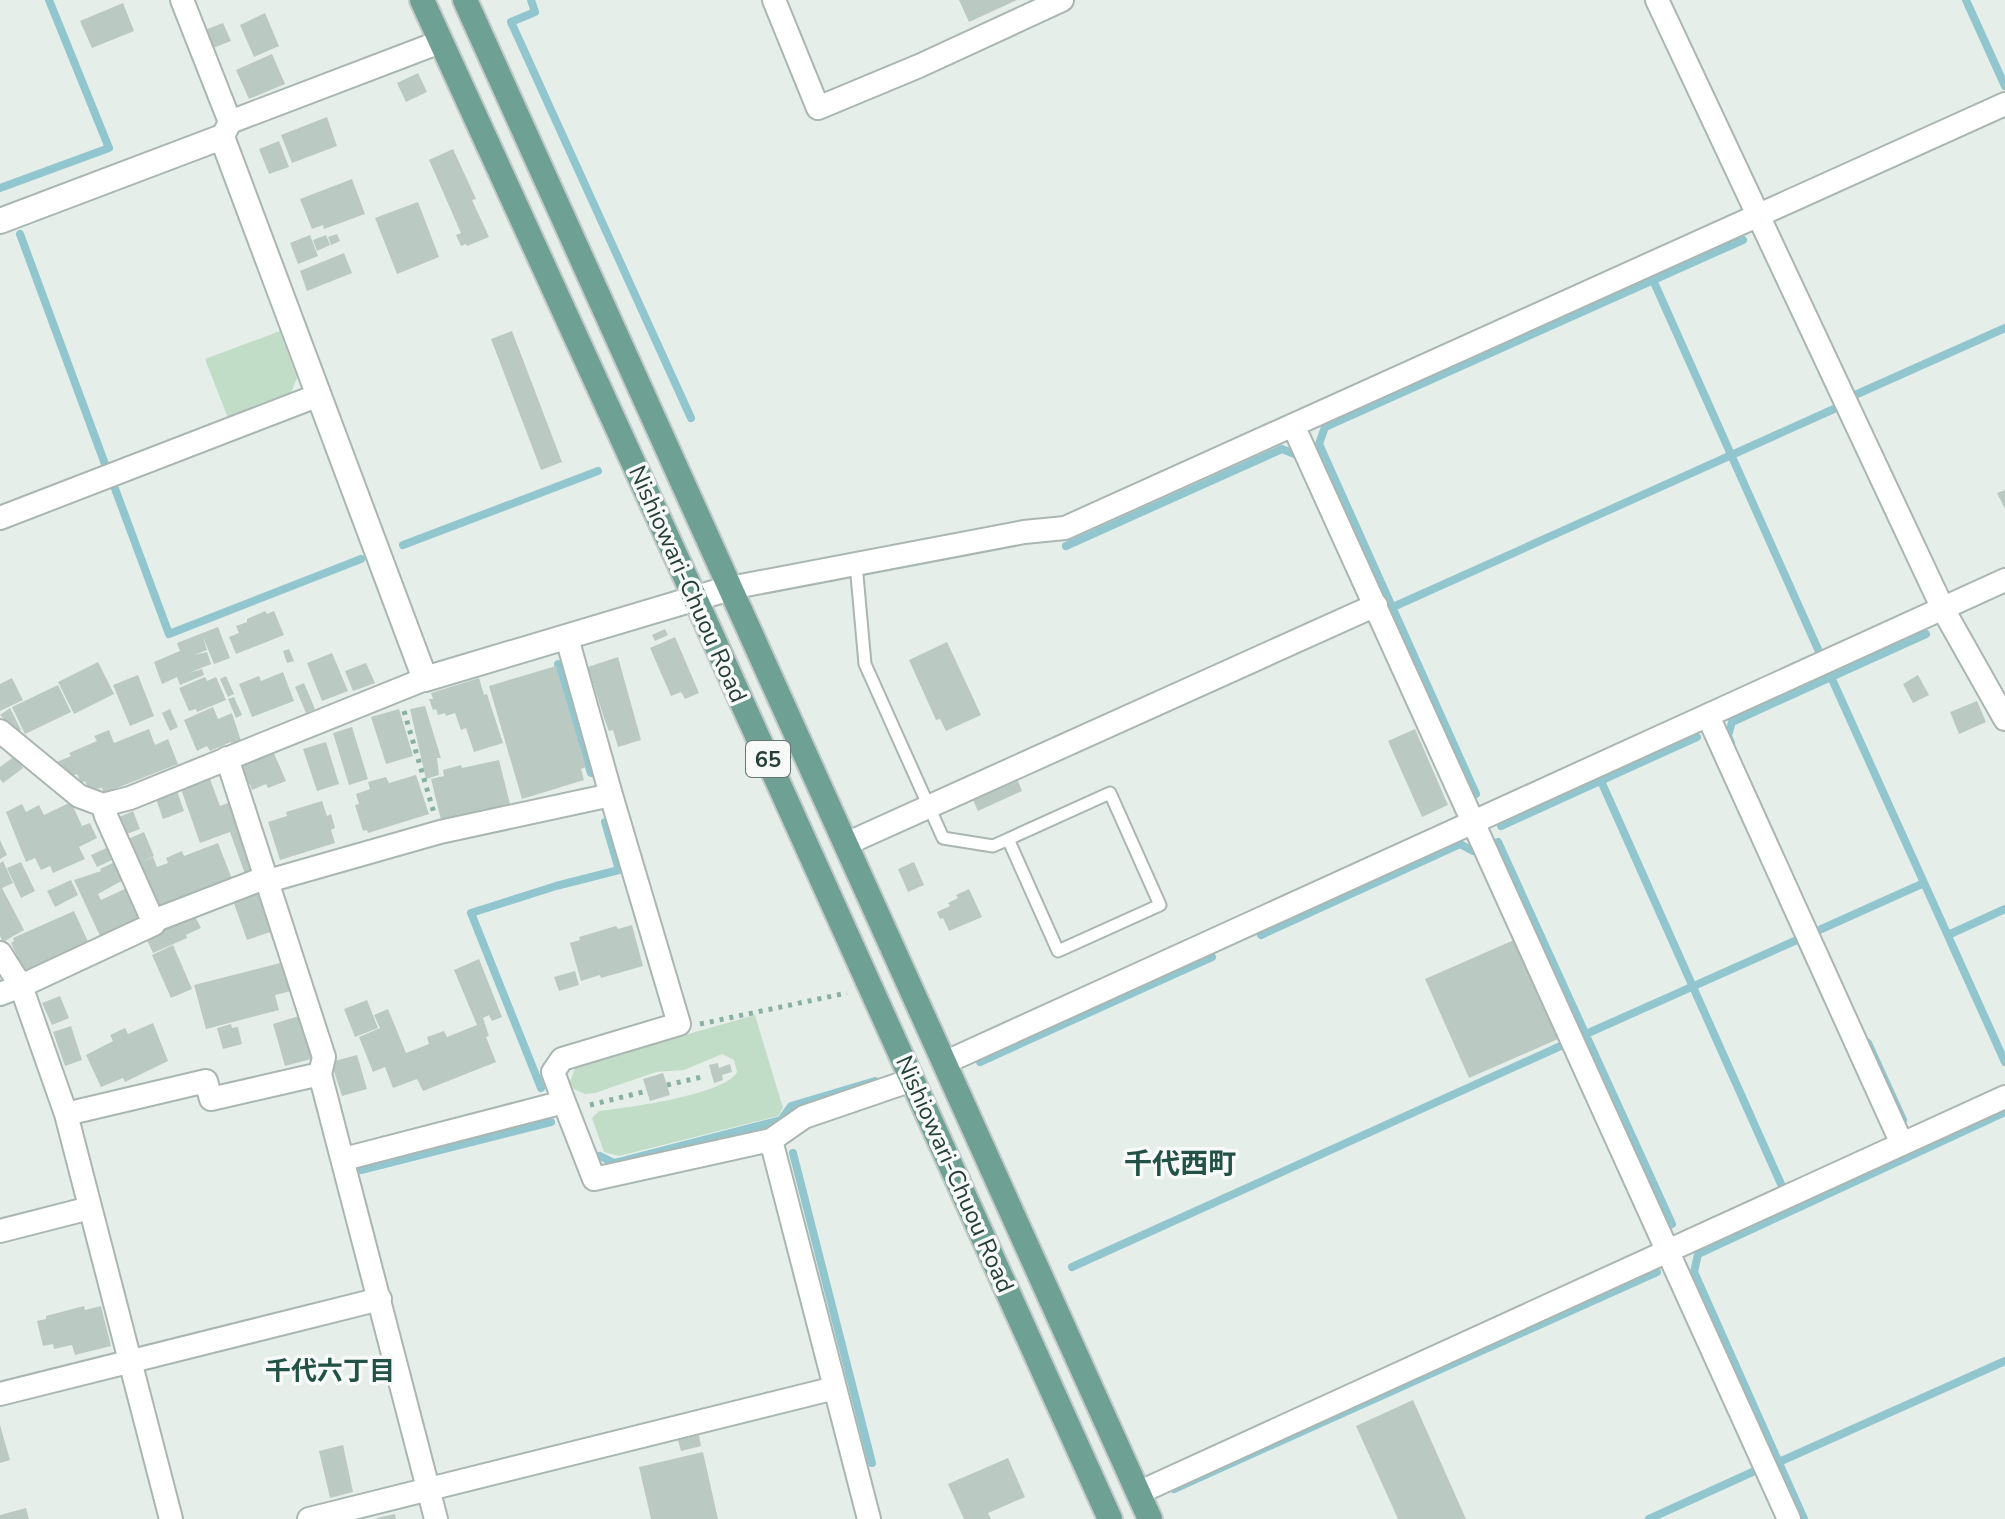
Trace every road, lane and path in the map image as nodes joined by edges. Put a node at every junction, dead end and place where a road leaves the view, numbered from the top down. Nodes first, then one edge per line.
1 (182, 0) edge
2 (422, 0) edge
3 (465, 0) edge
4 (774, 0) edge
5 (1062, 0) edge
6 (1657, 0) edge
7 (440, 42) junction
8 (2005, 104) edge
9 (226, 129) junction
10 (1759, 215) junction
11 (0, 221) edge
12 (319, 395) junction
13 (1293, 425) junction
14 (0, 518) edge
15 (856, 564) junction
16 (2005, 580) edge
17 (730, 588) junction
18 (695, 598) junction
19 (1376, 605) junction
20 (1943, 609) junction
21 (567, 638) junction
22 (425, 679) junction
23 (398, 691) junction
24 (1708, 716) junction
25 (2005, 719) edge
26 (0, 731) edge
27 (227, 758) junction
28 (611, 795) junction
29 (103, 805) junction
30 (929, 807) junction
31 (1474, 822) junction
32 (440, 832) junction
33 (1008, 839) junction
34 (846, 844) junction
35 (267, 879) junction
36 (153, 921) junction
37 (0, 953) edge
38 (869, 983) junction
39 (11, 990) edge
40 (679, 1024) junction
41 (944, 1063) junction
42 (320, 1074) junction
43 (706, 1076) dead end
44 (912, 1080) junction
45 (667, 1085) dead end
46 (647, 1091) dead end
47 (2005, 1097) edge
48 (566, 1106) junction
49 (66, 1114) junction
50 (771, 1140) junction
51 (1902, 1144) junction
52 (344, 1159) junction
53 (90, 1208) junction
54 (0, 1231) edge
55 (1669, 1250) junction
56 (380, 1299) junction
57 (130, 1361) junction
58 (835, 1388) junction
59 (0, 1394) edge
60 (428, 1489) junction
61 (1138, 1493) junction
62 (171, 1519) edge
63 (309, 1519) edge
64 (436, 1519) edge
65 (869, 1519) edge
66 (1110, 1519) edge
67 (1150, 1519) edge
68 (1789, 1519) edge

1 - 9 street
2 - 7 main road, Nishiowari-Chuou Road / 65
3 - 17 main road, Nishiowari-Chuou Road / 65
4 - 5 street
6 - 10 street
7 - 9 street
7 - 18 main road, Nishiowari-Chuou Road / 65
8 - 10 street
9 - 11 street
9 - 12 street
10 - 13 street
10 - 20 street
12 - 14 street
12 - 22 street
13 - 15 street
13 - 19 street
15 - 17 street
15 - 30 lane
16 - 20 street
17 - 18 street
17 - 34 main road, Nishiowari-Chuou Road / 65
18 - 21 street
18 - 38 main road, Nishiowari-Chuou Road / 65
19 - 30 street
19 - 31 street
20 - 24 street
20 - 25 street
21 - 22 street
21 - 28 street
22 - 23 street
23 - 27 street
23 - 32 path
24 - 31 street
24 - 51 street
26 - 29 street
27 - 29 street
27 - 35 street
28 - 32 street
28 - 40 street
29 - 36 street
30 - 33 lane
30 - 34 street
31 - 41 street
31 - 55 street
32 - 35 street
33 - 33 lane
34 - 41 main road, Nishiowari-Chuou Road / 65
35 - 36 street
35 - 42 street
36 - 39 street
37 - 39 street
38 - 40 path
38 - 44 main road, Nishiowari-Chuou Road / 65
39 - 49 street
40 - 48 street
41 - 61 main road, Nishiowari-Chuou Road / 65
42 - 49 street
42 - 52 street
43 - 45 path
44 - 50 street
44 - 66 main road, Nishiowari-Chuou Road / 65
46 - 48 path
47 - 51 street
48 - 50 street
48 - 52 street
49 - 53 street
50 - 58 street
51 - 55 street
52 - 56 street
53 - 54 street
53 - 57 street
55 - 61 street
55 - 68 street
56 - 57 street
56 - 60 street
57 - 59 street
57 - 62 street
58 - 60 street
58 - 65 street
60 - 63 street
60 - 64 street
61 - 67 main road, Nishiowari-Chuou Road / 65

